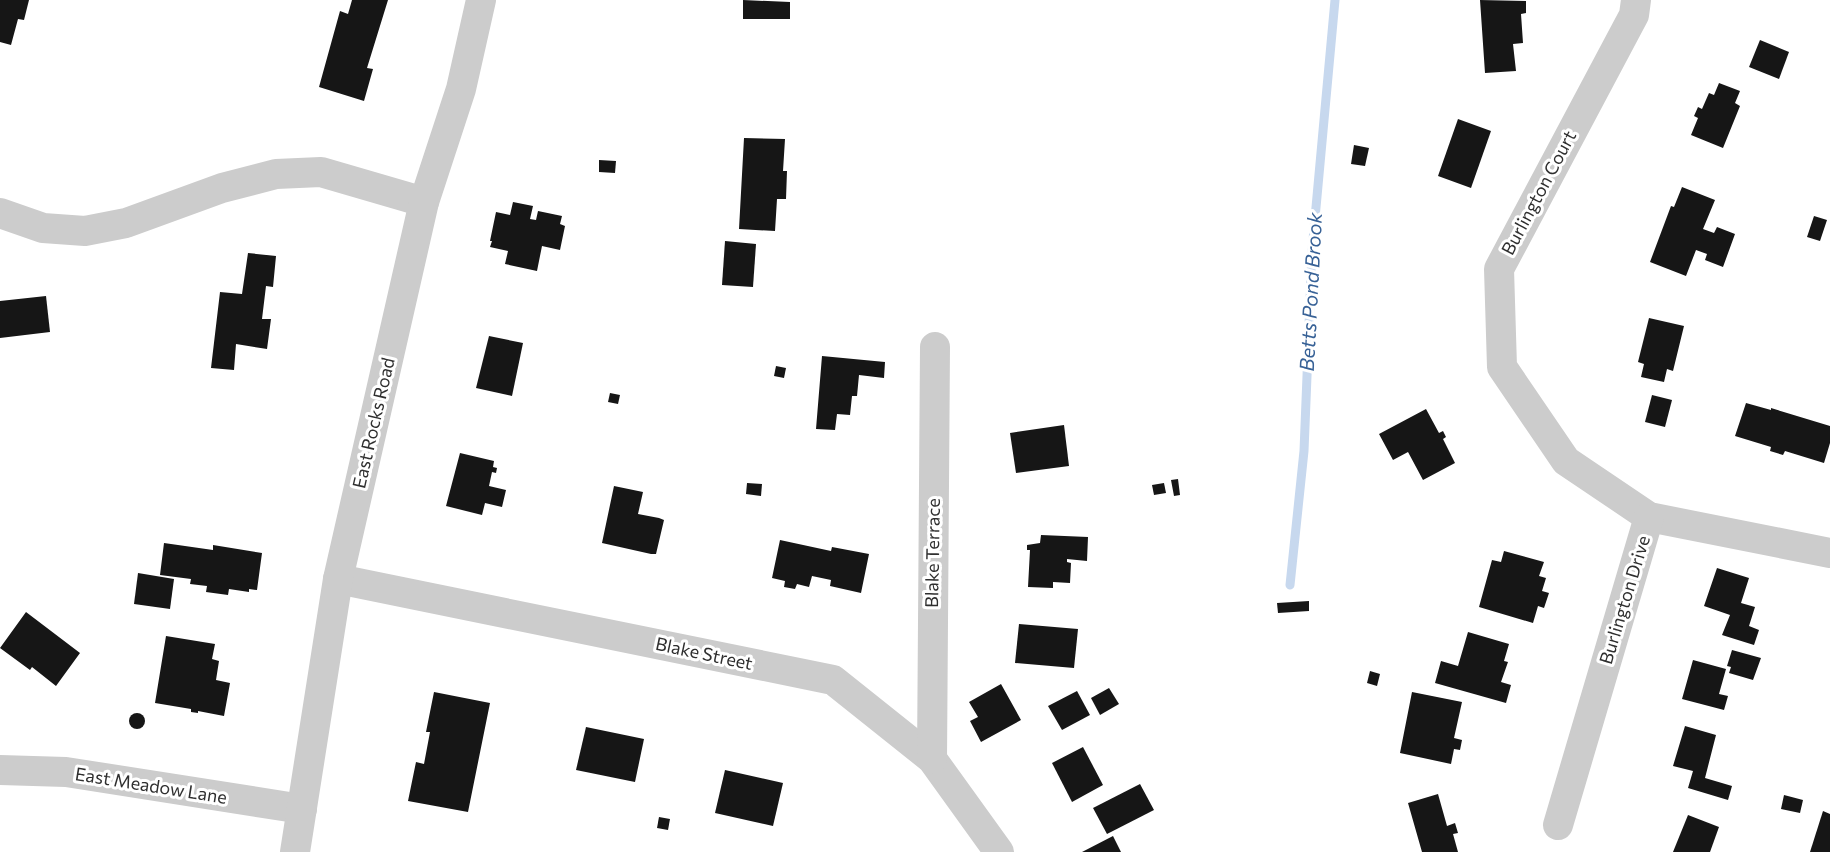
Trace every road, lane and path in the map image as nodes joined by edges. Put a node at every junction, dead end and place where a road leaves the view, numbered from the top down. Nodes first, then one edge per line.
1 (481, 0) edge
2 (1636, 0) edge
3 (424, 202) junction
4 (0, 213) edge
5 (935, 347) dead end
6 (1649, 517) junction
7 (1830, 553) edge
8 (338, 579) junction
9 (932, 759) junction
10 (0, 770) edge
11 (302, 809) junction
12 (1558, 825) dead end
13 (295, 852) edge
14 (999, 852) edge

1 - 3 street, East Rocks Road
2 - 6 street, Burlington Court
3 - 4 street
3 - 8 street, East Rocks Road
5 - 9 street, Blake Terrace
6 - 7 street, Burlington Drive
6 - 12 street, Burlington Drive
8 - 9 street, Blake Street
8 - 11 street, East Rocks Road
9 - 14 street, Blake Street
10 - 11 street, East Meadow Lane
11 - 13 street, East Rocks Road

